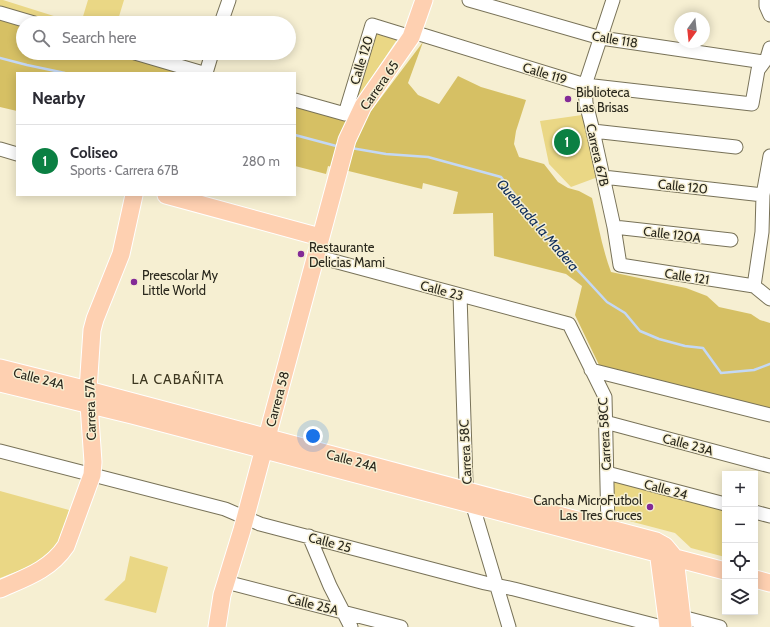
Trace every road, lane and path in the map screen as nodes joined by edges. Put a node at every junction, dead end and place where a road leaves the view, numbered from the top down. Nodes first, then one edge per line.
1 (228, 0) edge
2 (424, 0) edge
3 (469, 0) edge
4 (613, 0) edge
5 (766, 0) edge
6 (0, 13) edge
7 (770, 14) edge
8 (223, 16) edge
9 (16, 18) edge
10 (372, 25) joint
11 (412, 35) junction
12 (601, 38) junction
13 (770, 48) edge
14 (159, 60) edge
15 (209, 60) edge
16 (764, 62) junction
17 (201, 72) edge
18 (204, 72) edge
19 (585, 86) junction
20 (296, 100) edge
21 (593, 131) junction
22 (736, 147) dead end
23 (0, 149) edge
24 (16, 154) edge
25 (770, 156) edge
26 (338, 171) joint
27 (603, 177) junction
28 (763, 195) junction
29 (134, 196) edge
30 (170, 196) edge
31 (614, 227) junction
32 (320, 237) junction
33 (731, 240) dead end
34 (315, 256) junction
35 (620, 265) joint
36 (754, 286) junction
37 (460, 295) junction
38 (770, 299) edge
39 (569, 324) joint
40 (0, 368) edge
41 (592, 370) junction
42 (0, 383) edge
43 (88, 397) junction
44 (770, 414) edge
45 (605, 422) junction
46 (265, 444) junction
47 (0, 451) edge
48 (770, 466) edge
49 (607, 473) junction
50 (92, 475) junction
51 (470, 498) junction
52 (722, 503) edge
53 (758, 513) edge
54 (770, 516) edge
55 (245, 518) junction
56 (608, 528) junction
57 (309, 536) junction
58 (657, 547) junction
59 (675, 558) junction
60 (722, 570) edge
61 (758, 580) edge
62 (226, 582) junction
63 (770, 583) edge
64 (496, 586) junction
65 (0, 589) edge
66 (343, 612) junction
67 (683, 622) edge
68 (217, 627) edge
69 (351, 627) edge
70 (401, 627) edge
71 (509, 627) edge
72 (662, 627) edge
73 (668, 627) edge
74 (720, 627) edge

1 - 8 street
2 - 11 main road, Carrera 65
3 - 12 street, Calle 118
4 - 12 street, Carrera 67B
5 - 7 street
6 - 9 street
10 - 11 street, Calle 119
10 - 20 street, Calle 120
11 - 19 street, Calle 119
11 - 26 main road, Carrera 65
12 - 16 street, Calle 118
12 - 19 street, Carrera 67B
13 - 16 street
14 - 17 street
15 - 18 street
16 - 19 street, Calle 119
19 - 21 street, Carrera 67B
21 - 22 street
21 - 27 street, Carrera 67B
23 - 24 street
25 - 28 street
26 - 32 main road, Carrera 58
27 - 28 street, Calle 120
27 - 31 street, Carrera 67B
28 - 36 street
29 - 43 main road, Carrera 57A
30 - 32 main road
31 - 33 street, Calle 120A
31 - 35 street, Carrera 67B
32 - 34 main road, Carrera 58
34 - 37 street, Calle 23
34 - 46 main road, Carrera 58
35 - 36 street, Calle 121
36 - 38 street
37 - 39 street, Calle 23
37 - 51 street, Carrera 58C
39 - 41 street, Carrera 58CC
40 - 43 main road, Calle 24A
41 - 44 street
41 - 45 street, Carrera 58CC
42 - 43 main road, Calle 24A
43 - 46 main road, Calle 24A
43 - 50 main road, Carrera 57A
45 - 48 street, Calle 23A
45 - 49 street, Carrera 58CC
46 - 51 main road, Calle 24A
46 - 55 main road, Carrera 58
47 - 50 street, Calle 25
49 - 52 street, Calle 24
49 - 56 street, Carrera 58CC
50 - 55 street, Calle 25
50 - 65 main road, Carrera 57A
51 - 56 main road, Calle 24A
51 - 58 main road, Calle 24A
51 - 64 street, Carrera 58C
53 - 54 street
55 - 57 street, Calle 25
55 - 62 main road, Carrera 58
56 - 58 main road, Calle 24A
57 - 64 street, Calle 25
57 - 66 street
58 - 59 main road, Calle 24A
58 - 73 main road
59 - 60 main road
59 - 67 main road
61 - 63 main road
62 - 66 street, Calle 25A
62 - 68 main road, Carrera 58
64 - 71 street, Carrera 58C
64 - 72 street, Calle 25
66 - 69 street
66 - 70 street, Calle 25A
67 - 74 street

